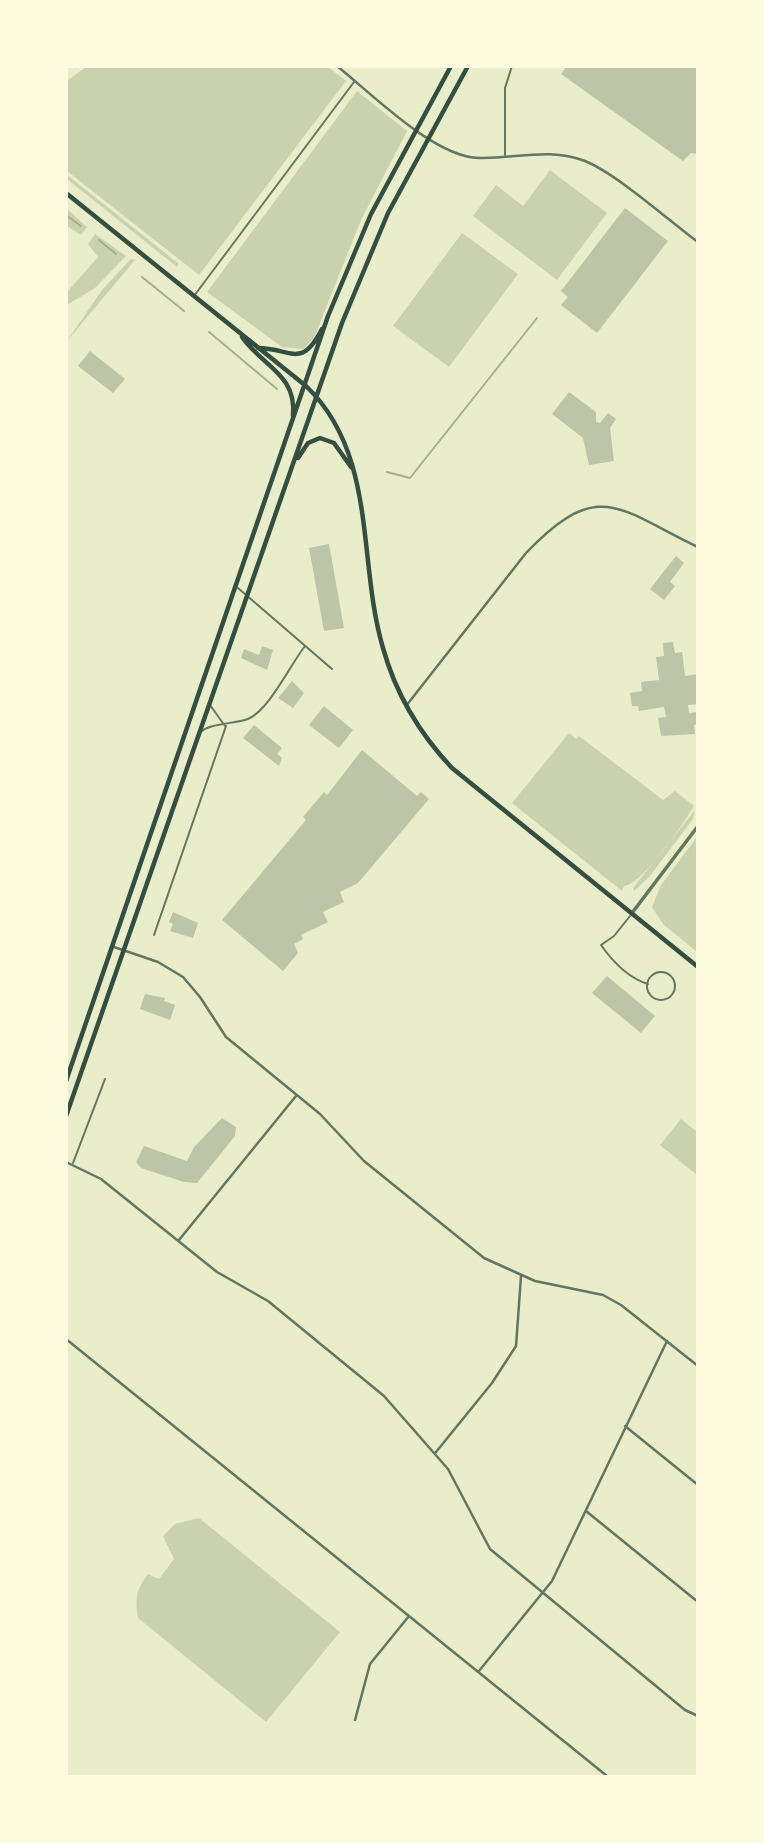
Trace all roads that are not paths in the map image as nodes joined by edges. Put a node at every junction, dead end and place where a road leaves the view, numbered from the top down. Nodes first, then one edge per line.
1 (337, 66) edge
2 (451, 66) edge
3 (468, 66) edge
4 (512, 66) edge
5 (355, 81) junction
6 (417, 129) junction
7 (428, 137) junction
8 (506, 156) junction
9 (66, 193) edge
10 (698, 242) edge
11 (194, 296) junction
12 (328, 316) junction
13 (237, 331) junction
14 (258, 348) junction
15 (306, 386) junction
16 (318, 397) junction
17 (293, 422) junction
18 (292, 468) junction
19 (355, 473) junction
20 (698, 547) edge
21 (234, 585) junction
22 (247, 597) junction
23 (306, 646) junction
24 (332, 669) dead end
25 (210, 705) junction
26 (406, 706) junction
27 (226, 726) junction
28 (198, 737) junction
29 (698, 826) edge
30 (632, 913) junction
31 (153, 935) dead end
32 (113, 947) junction
33 (124, 951) junction
34 (698, 967) edge
35 (648, 984) junction
36 (104, 1079) dead end
37 (66, 1081) edge
38 (297, 1096) junction
39 (66, 1116) edge
40 (66, 1162) edge
41 (72, 1164) junction
42 (179, 1240) junction
43 (521, 1276) junction
44 (66, 1339) edge
45 (667, 1341) junction
46 (698, 1366) edge
47 (625, 1426) junction
48 (435, 1453) junction
49 (698, 1485) edge
50 (586, 1511) junction
51 (542, 1594) junction
52 (698, 1602) edge
53 (410, 1616) junction
54 (478, 1672) junction
55 (698, 1716) edge
56 (355, 1720) dead end
57 (607, 1776) edge

1 - 5 street
2 - 6 main road
3 - 7 main road
4 - 8 lane
5 - 6 street
5 - 11 lane
6 - 7 street
6 - 12 main road
7 - 8 street
7 - 16 main road
8 - 10 street
9 - 11 main road
11 - 13 main road
12 - 14 main road
12 - 15 main road
13 - 14 main road
13 - 17 main road
14 - 15 main road
15 - 16 main road
15 - 17 main road
16 - 18 main road
16 - 19 main road
17 - 21 main road
18 - 19 main road
18 - 22 main road
19 - 26 main road
20 - 26 street
21 - 22 lane
21 - 32 main road
22 - 23 lane
22 - 25 main road
23 - 24 lane
23 - 27 lane
25 - 27 lane
25 - 28 main road
26 - 30 main road
27 - 28 lane
27 - 31 lane
28 - 33 main road
29 - 30 street
30 - 34 main road
30 - 35 lane
32 - 33 street
32 - 37 main road
33 - 38 street
33 - 39 main road
35 - 35 lane
36 - 41 lane
38 - 42 street
38 - 43 street
40 - 41 street
41 - 42 street
42 - 48 street
43 - 45 street
43 - 48 street
44 - 53 street
45 - 46 street
45 - 47 street
47 - 49 street
47 - 50 street
48 - 51 street
50 - 51 street
50 - 52 street
51 - 54 street
51 - 55 street
53 - 54 street
53 - 56 street
54 - 57 street

